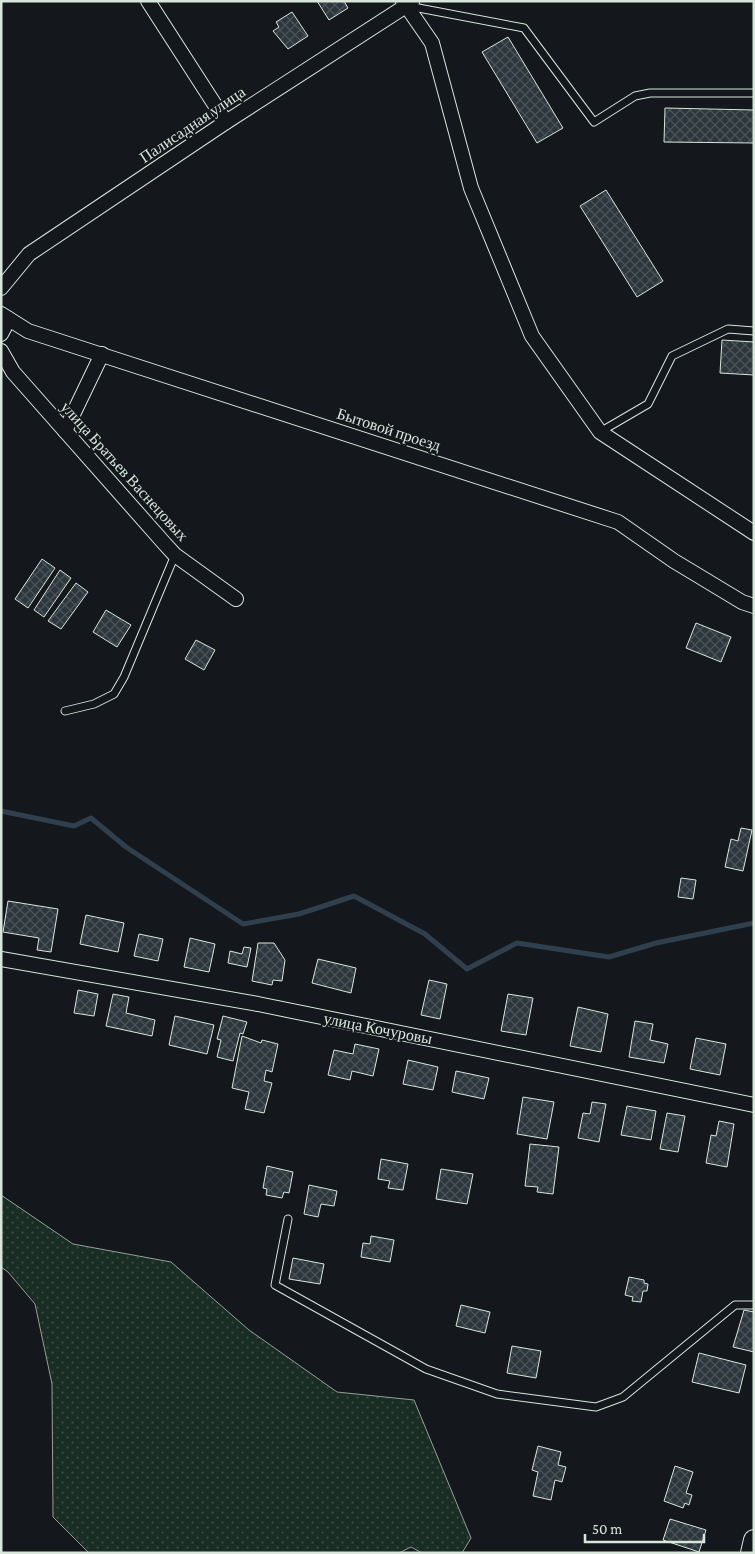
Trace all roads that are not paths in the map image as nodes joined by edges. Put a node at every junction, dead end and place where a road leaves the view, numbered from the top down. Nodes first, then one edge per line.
1 (148, 1) edge
2 (407, 3) edge
3 (754, 93) edge
4 (226, 122) junction
5 (1, 288) edge
6 (5, 317) edge
7 (754, 331) edge
8 (1, 334) edge
9 (1, 352) edge
10 (102, 354) junction
11 (65, 431) junction
12 (600, 432) junction
13 (754, 533) edge
14 (175, 555) junction
15 (236, 599) dead end
16 (754, 606) edge
17 (64, 711) dead end
18 (1, 959) edge
19 (754, 1105) edge
20 (288, 1219) dead end
21 (754, 1305) edge
22 (754, 1540) edge
23 (750, 1553) edge

1 - 4 street
2 - 3 lane
2 - 4 street, Палисадная улица
2 - 12 street
4 - 5 street, Палисадная улица
6 - 8 street
6 - 10 street, Бытовой проезд
7 - 12 lane
9 - 11 street, улица Братьев Васнецовых
10 - 11 street
10 - 16 street, Бытовой проезд
11 - 14 street, улица Братьев Васнецовых
12 - 13 street
14 - 15 street, улица Братьев Васнецовых
14 - 17 lane
18 - 19 street, улица Кочуровы
20 - 21 lane
22 - 23 street

